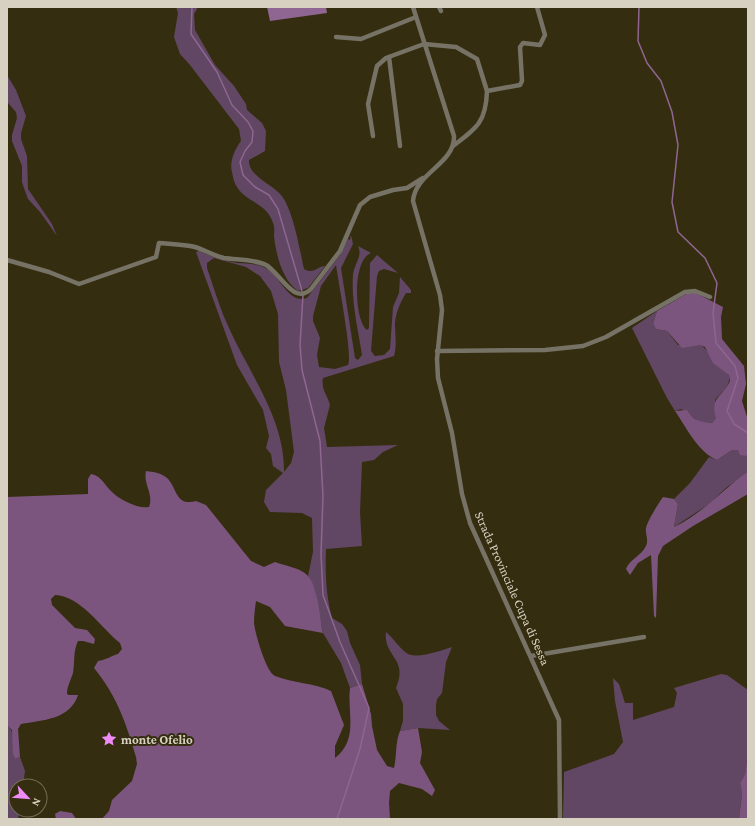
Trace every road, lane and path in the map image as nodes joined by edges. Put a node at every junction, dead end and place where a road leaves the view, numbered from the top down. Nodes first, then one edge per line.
1 (413, 7) edge
2 (537, 7) edge
3 (416, 17) junction
4 (336, 37) dead end
5 (424, 44) junction
6 (389, 57) junction
7 (486, 91) junction
8 (373, 136) dead end
9 (400, 146) dead end
10 (454, 146) junction
11 (424, 178) junction
12 (7, 260) edge
13 (710, 297) dead end
14 (437, 351) junction
15 (644, 637) dead end
16 (531, 656) junction
17 (560, 819) edge

1 - 3 street
2 - 7 street
3 - 4 street
3 - 5 street
5 - 6 street
5 - 7 street
5 - 10 street
6 - 8 street
6 - 9 street
7 - 10 street, Strada Provinciale Cupa di Sessa
10 - 11 street, Strada Provinciale Cupa di Sessa
11 - 12 street
11 - 14 street, Strada Provinciale Cupa di Sessa
13 - 14 street
14 - 16 street, Strada Provinciale Cupa di Sessa
15 - 16 street
16 - 17 street, Strada Provinciale Cupa di Sessa

